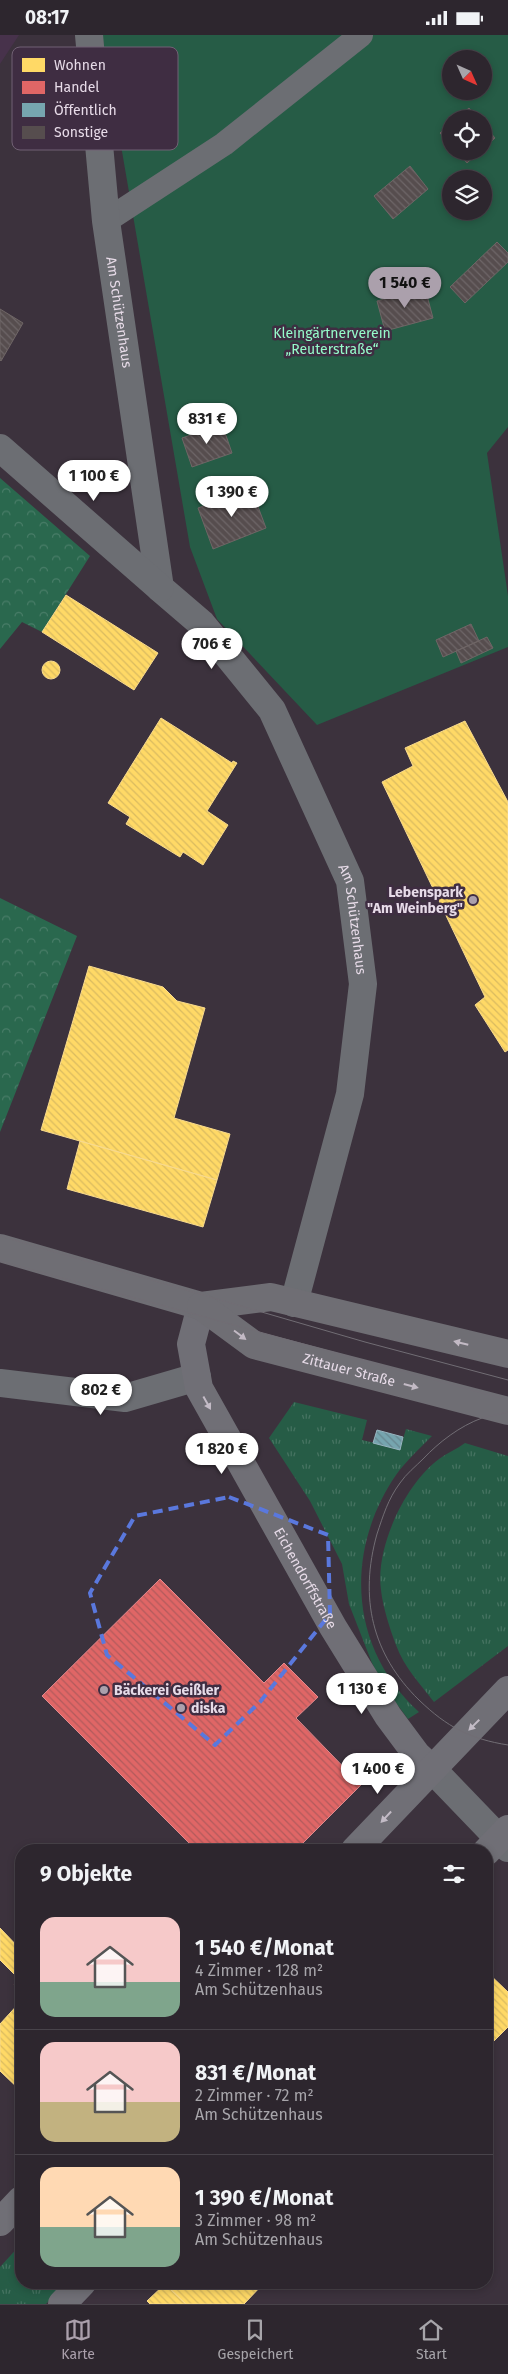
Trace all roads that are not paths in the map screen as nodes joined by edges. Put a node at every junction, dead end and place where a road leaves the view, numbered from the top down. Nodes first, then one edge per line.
1 (361, 35) edge
2 (100, 150) edge
3 (106, 221) junction
4 (0, 449) edge
5 (160, 587) junction
6 (0, 1248) edge
7 (294, 1303) junction
8 (201, 1306) junction
9 (508, 1354) edge
10 (197, 1377) junction
11 (0, 1383) edge
12 (508, 1411) edge
13 (508, 1690) edge
14 (432, 1769) junction
15 (500, 1842) edge
16 (362, 1844) edge
17 (15, 2206) edge
18 (0, 2222) edge
19 (76, 2289) edge
20 (62, 2304) edge

1 - 3 lane
2 - 3 street, Am Schützenhaus
3 - 5 street, Am Schützenhaus
4 - 5 street, Am Schützenhaus
5 - 7 street, Am Schützenhaus
6 - 8 main road, Zittauer Straße
7 - 8 main road, Zittauer Straße
9 -> 7 main road, Zittauer Straße
8 - 10 street, Eichendorffstraße
8 -> 12 main road, Zittauer Straße
10 - 11 street
10 -> 14 street, Eichendorffstraße
13 -> 14 street
14 - 15 street
14 -> 16 street
17 - 18 street
19 - 20 street

